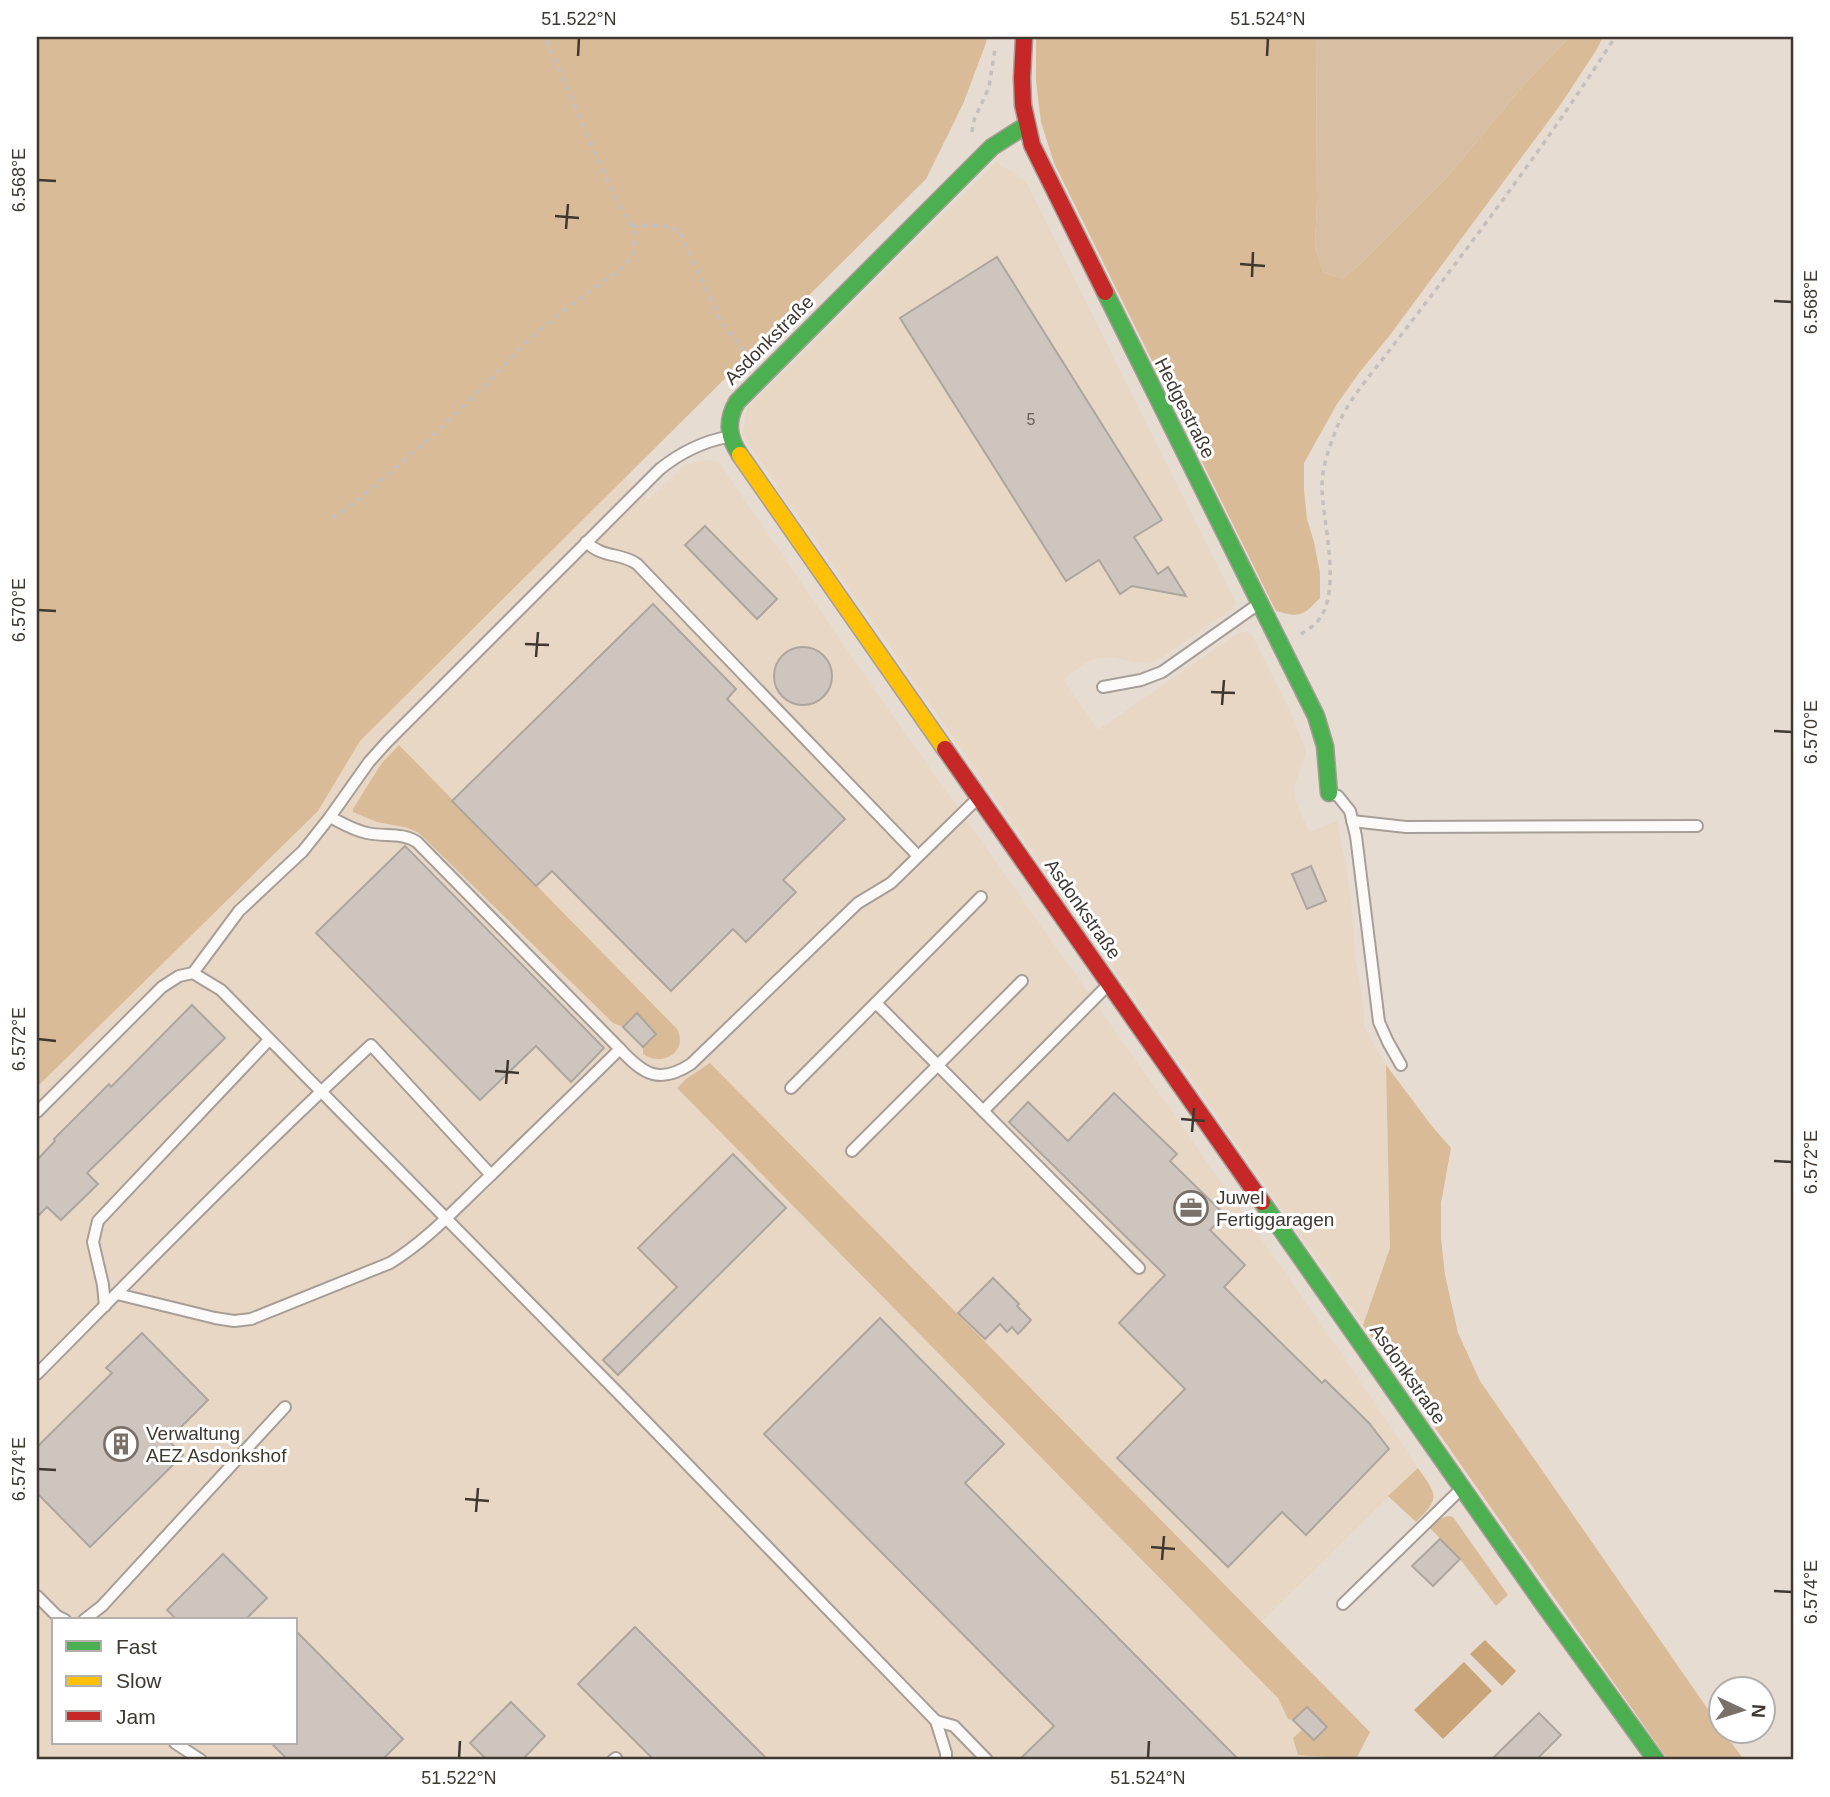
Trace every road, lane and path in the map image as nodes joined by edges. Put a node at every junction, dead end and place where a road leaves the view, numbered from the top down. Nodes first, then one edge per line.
1 (545, 37) edge
2 (1024, 37) edge
3 (1615, 37) edge
4 (995, 49) dead end
5 (1025, 127) junction
6 (989, 150) junction
7 (632, 226) junction
8 (765, 373) junction
9 (730, 436) junction
10 (332, 518) dead end
11 (586, 542) junction
12 (1260, 604) junction
13 (1282, 646) junction
14 (1103, 687) dead end
15 (1329, 793) joint
16 (979, 797) junction
17 (330, 817) junction
18 (1352, 821) junction
19 (1697, 826) dead end
20 (918, 856) junction
21 (981, 897) dead end
22 (193, 973) junction
23 (1022, 981) dead end
24 (1110, 984) junction
25 (876, 1003) junction
26 (269, 1040) junction
27 (620, 1049) junction
28 (1401, 1065) dead end
29 (938, 1066) junction
30 (791, 1088) dead end
31 (320, 1092) junction
32 (983, 1111) junction
33 (37, 1112) edge
34 (852, 1151) dead end
35 (491, 1175) junction
36 (444, 1219) junction
37 (1139, 1268) dead end
38 (117, 1294) junction
39 (105, 1306) junction
40 (37, 1374) edge
41 (285, 1407) dead end
42 (1462, 1488) junction
43 (37, 1596) edge
44 (1343, 1604) dead end
45 (61, 1618) edge
46 (89, 1618) edge
47 (936, 1721) junction
48 (177, 1744) edge
49 (201, 1760) edge
50 (946, 1760) edge
51 (987, 1760) edge
52 (1656, 1760) edge

1 - 7 path
2 - 5 street, Hedgestraße
3 - 13 path
4 - 6 path
5 - 6 street, Asdonkstraße
5 - 12 street, Hedgestraße
6 - 8 street, Asdonkstraße
7 - 8 path
7 - 10 path
8 - 9 street, Asdonkstraße
9 - 11 lane
9 - 16 street, Asdonkstraße
11 - 17 lane
11 - 20 lane
12 - 13 street, Hedgestraße
12 - 14 lane
13 - 15 street, Hedgestraße
15 - 18 lane
16 - 20 lane
16 - 24 street, Asdonkstraße
17 - 22 lane
17 - 27 lane
18 - 19 lane
18 - 28 lane
20 - 27 lane
21 - 25 lane
22 - 26 lane
22 - 33 lane
23 - 29 lane
24 - 32 lane
24 - 42 street, Asdonkstraße
25 - 29 lane
25 - 30 lane
26 - 31 lane
26 - 39 lane
27 - 35 lane
29 - 32 lane
29 - 34 lane
31 - 35 lane
31 - 36 lane
31 - 38 lane
32 - 37 lane
35 - 36 lane
36 - 38 lane
36 - 47 lane
38 - 39 lane
39 - 40 lane
41 - 46 lane
42 - 44 lane
42 - 52 street, Asdonkstraße
43 - 45 lane
47 - 50 lane
47 - 51 lane
48 - 49 lane

